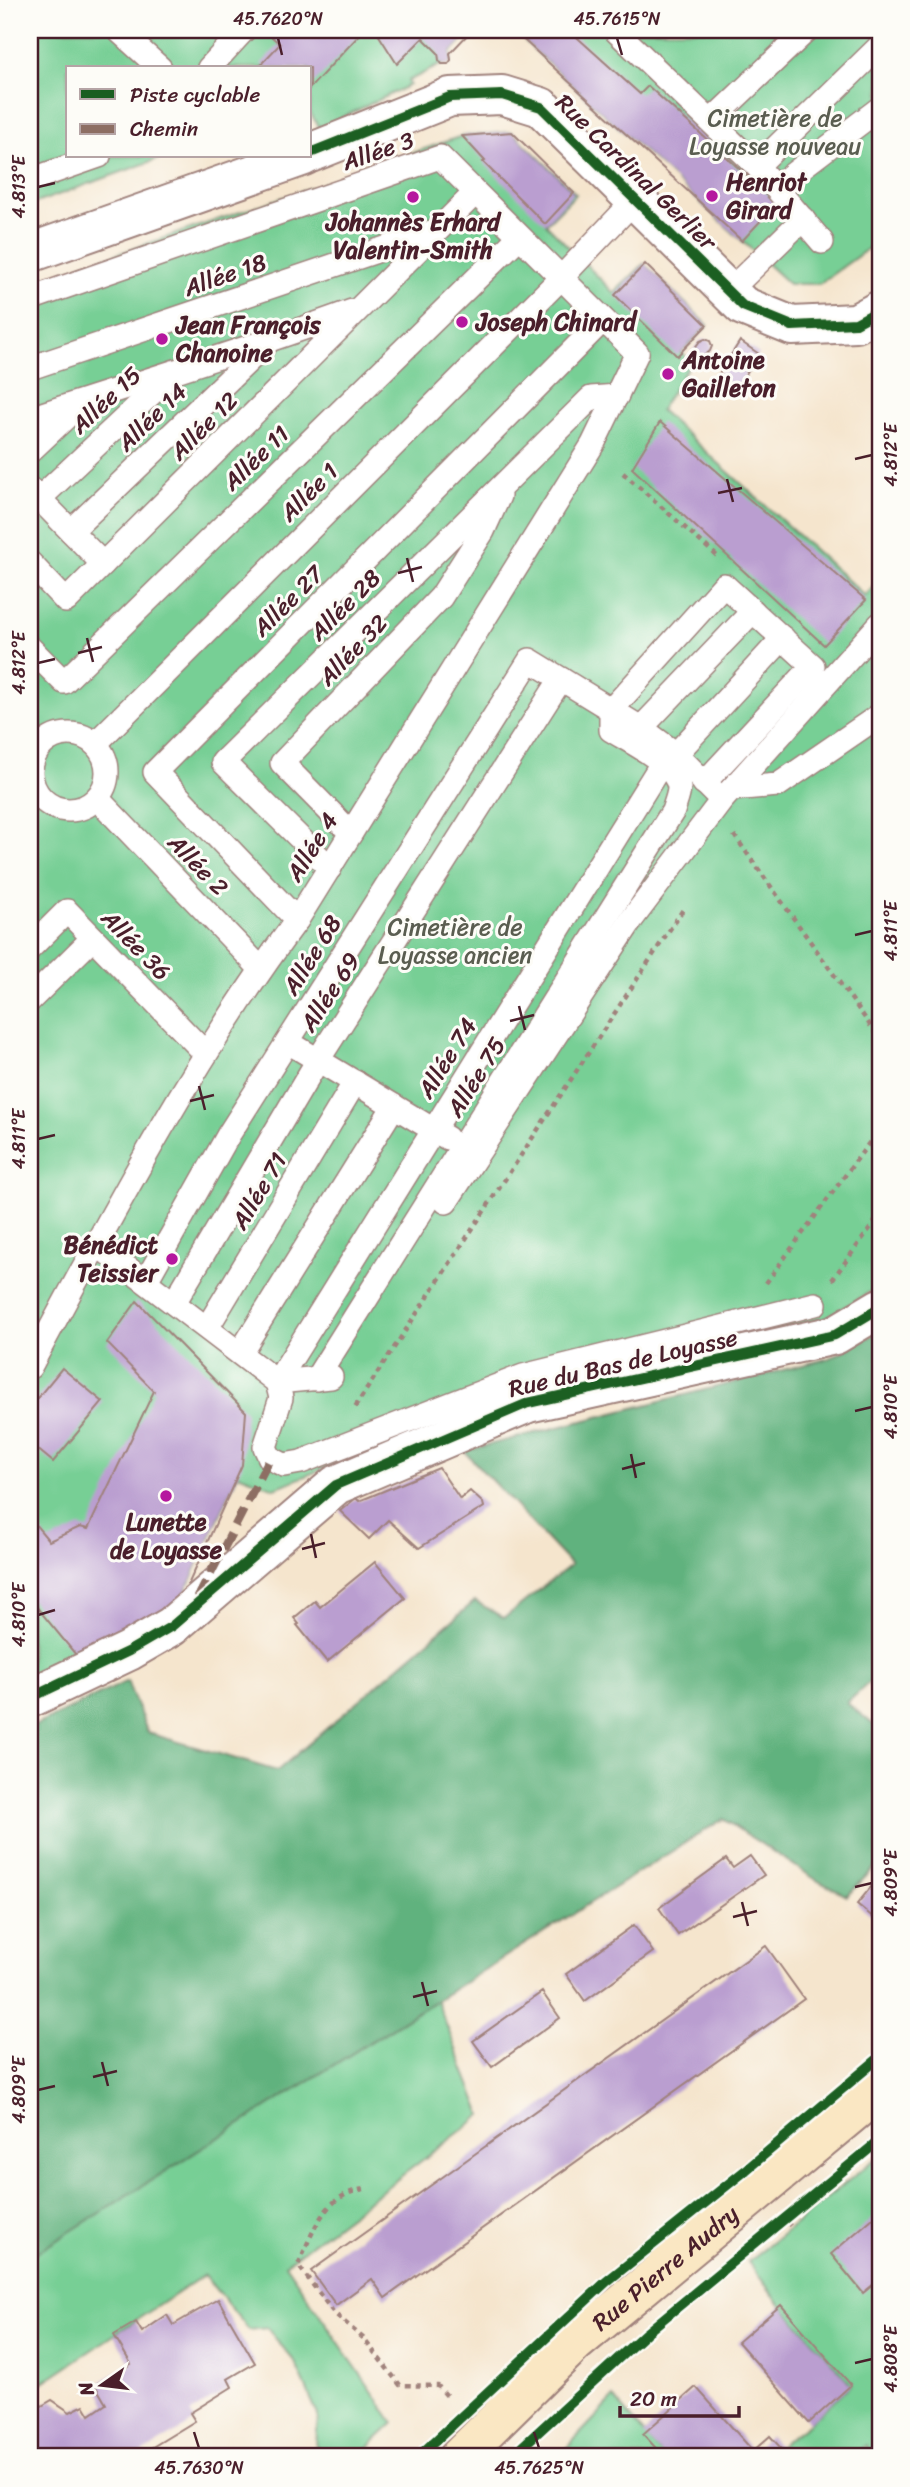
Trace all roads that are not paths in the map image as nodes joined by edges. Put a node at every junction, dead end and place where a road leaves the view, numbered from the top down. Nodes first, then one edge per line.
1 (118, 30) edge
2 (244, 30) edge
3 (615, 30) edge
4 (807, 30) edge
5 (880, 46) edge
6 (158, 66) edge
7 (211, 66) edge
8 (880, 108) edge
9 (711, 121) junction
10 (312, 152) edge
11 (93, 158) edge
12 (298, 158) edge
13 (757, 166) junction
14 (30, 180) edge
15 (776, 187) junction
16 (475, 193) junction
17 (635, 200) junction
18 (803, 219) junction
19 (436, 231) junction
20 (519, 237) junction
21 (822, 242) dead end
22 (30, 253) edge
23 (561, 278) junction
24 (729, 292) junction
25 (30, 299) edge
26 (361, 307) junction
27 (880, 310) edge
28 (603, 320) junction
29 (269, 341) junction
30 (638, 353) joint
31 (30, 368) edge
32 (178, 369) junction
33 (617, 396) junction
34 (85, 400) junction
35 (30, 418) edge
36 (30, 451) edge
37 (504, 484) junction
38 (34, 494) edge
39 (71, 531) junction
40 (30, 563) edge
41 (103, 564) junction
42 (753, 611) junction
43 (880, 624) edge
44 (783, 638) junction
45 (30, 648) edge
46 (561, 679) junction
47 (611, 710) junction
48 (880, 715) edge
49 (641, 728) junction
50 (36, 737) edge
51 (95, 744) junction
52 (669, 758) junction
53 (704, 783) junction
54 (97, 798) junction
55 (723, 799) junction
56 (35, 805) edge
57 (351, 834) junction
58 (330, 868) junction
59 (298, 920) junction
60 (93, 938) junction
61 (30, 948) edge
62 (261, 969) junction
63 (30, 1000) edge
64 (288, 1042) junction
65 (205, 1053) junction
66 (318, 1060) junction
67 (355, 1082) junction
68 (394, 1106) junction
69 (434, 1130) junction
70 (470, 1152) junction
71 (96, 1244) junction
72 (146, 1282) junction
73 (174, 1303) junction
74 (815, 1304) road end
75 (880, 1308) edge
76 (207, 1328) junction
77 (240, 1353) junction
78 (30, 1367) edge
79 (277, 1382) junction
80 (30, 1698) edge
81 (880, 2090) edge
82 (459, 2457) edge

1 - 6 lane
2 - 7 lane
3 - 9 lane
4 - 9 lane
5 - 13 lane
8 - 15 lane
9 - 13 lane
10 - 17 street, Rue Cardinal Gerlier
11 - 14 lane
12 - 22 street
13 - 15 lane
15 - 18 lane
16 - 19 lane, Allée 12
16 - 20 lane, Allée 3
16 - 25 lane, Allée 3
17 - 23 lane, Allée 1
17 - 24 street, Rue Cardinal Gerlier
18 - 21 lane
18 - 24 lane
19 - 26 lane, Allée 12
19 - 31 lane, Allée 18
20 - 23 lane, Allée 3
20 - 45 lane, Allée 11
23 - 28 lane, Allée 3
23 - 51 lane, Allée 1
24 - 27 street, Rue Cardinal Gerlier
26 - 29 lane
26 - 41 lane, Allée 12
28 - 30 lane, Allée 3
28 - 59 lane, Allée 27
29 - 32 lane
29 - 39 lane, Allée 14
30 - 33 lane, Allée 4
32 - 34 lane
32 - 38 lane, Allée 15
33 - 37 lane, Allée 28
33 - 57 lane, Allée 4
34 - 35 lane
34 - 36 lane
37 - 57 lane, Allée 32
37 - 58 lane, Allée 28
38 - 39 lane
39 - 41 lane
40 - 41 lane, Allée 12
42 - 44 lane
42 - 47 lane
42 - 49 lane
43 - 55 lane
44 - 52 lane, Allée 74
44 - 53 lane
46 - 47 lane
46 - 64 lane, Allée 68
46 - 66 lane, Allée 69
47 - 49 lane
47 - 52 lane, Allée 75
48 - 55 lane
49 - 52 lane
50 - 51 lane
50 - 56 lane
51 - 54 lane
52 - 53 lane
52 - 69 lane, Allée 74
52 - 70 lane, Allée 75
53 - 55 lane
54 - 56 lane
54 - 62 lane, Allée 2
55 - 70 lane
57 - 58 lane, Allée 4
58 - 59 lane, Allée 4
59 - 62 lane, Allée 4
60 - 61 lane, Allée 36
60 - 63 lane
60 - 65 lane, Allée 36
62 - 65 lane, Allée 4
64 - 66 lane
64 - 72 lane, Allée 68
65 - 71 lane, Allée 4
66 - 67 lane
66 - 73 lane, Allée 69
67 - 68 lane
67 - 76 lane, Allée 71
68 - 69 lane
68 - 77 lane
69 - 70 lane
69 - 79 lane, Allée 74
70 - 79 lane
71 - 72 lane
71 - 78 lane, Allée 4
72 - 73 lane
73 - 76 lane
74 - 79 lane
75 - 80 street, Rue du Bas de Loyasse
76 - 77 lane
77 - 79 lane
81 - 82 street, Rue Pierre Audry

